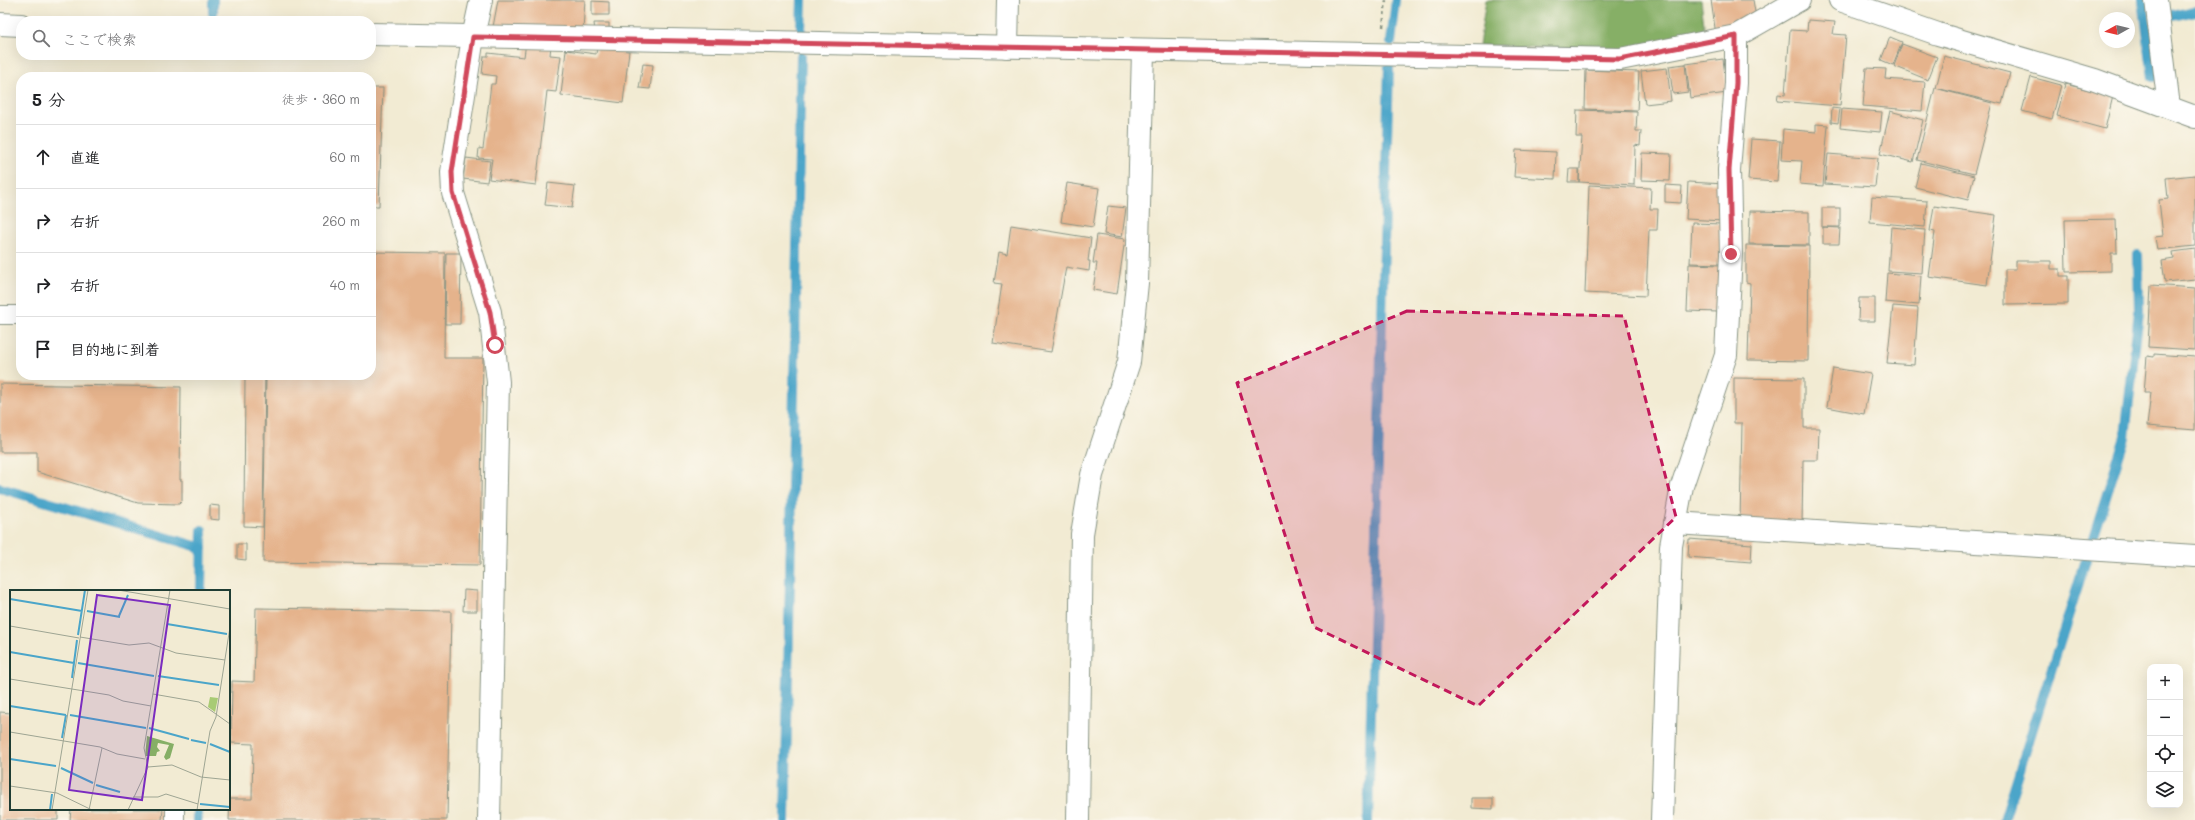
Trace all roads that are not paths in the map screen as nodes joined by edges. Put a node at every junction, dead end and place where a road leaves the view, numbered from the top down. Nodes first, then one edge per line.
1 (480, 0) edge
2 (1008, 0) edge
3 (1799, 0) edge
4 (1840, 0) edge
5 (2156, 0) edge
6 (0, 24) edge
7 (16, 25) edge
8 (376, 34) edge
9 (1736, 36) junction
10 (473, 37) junction
11 (1007, 47) junction
12 (1143, 51) junction
13 (2169, 107) junction
14 (2195, 117) edge
15 (0, 315) edge
16 (16, 315) edge
17 (1675, 523) junction
18 (2195, 556) edge
19 (175, 810) edge
20 (176, 820) edge
21 (489, 820) edge
22 (1078, 820) edge
23 (1662, 820) edge

1 - 10 street
2 - 11 street
3 - 9 street
4 - 13 street
5 - 13 street
6 - 7 street
8 - 10 street
9 - 12 street
9 - 17 street
10 - 11 street
10 - 21 street
11 - 12 street
12 - 22 street
13 - 14 street
15 - 16 lane
17 - 18 street
17 - 23 street
19 - 20 lane

